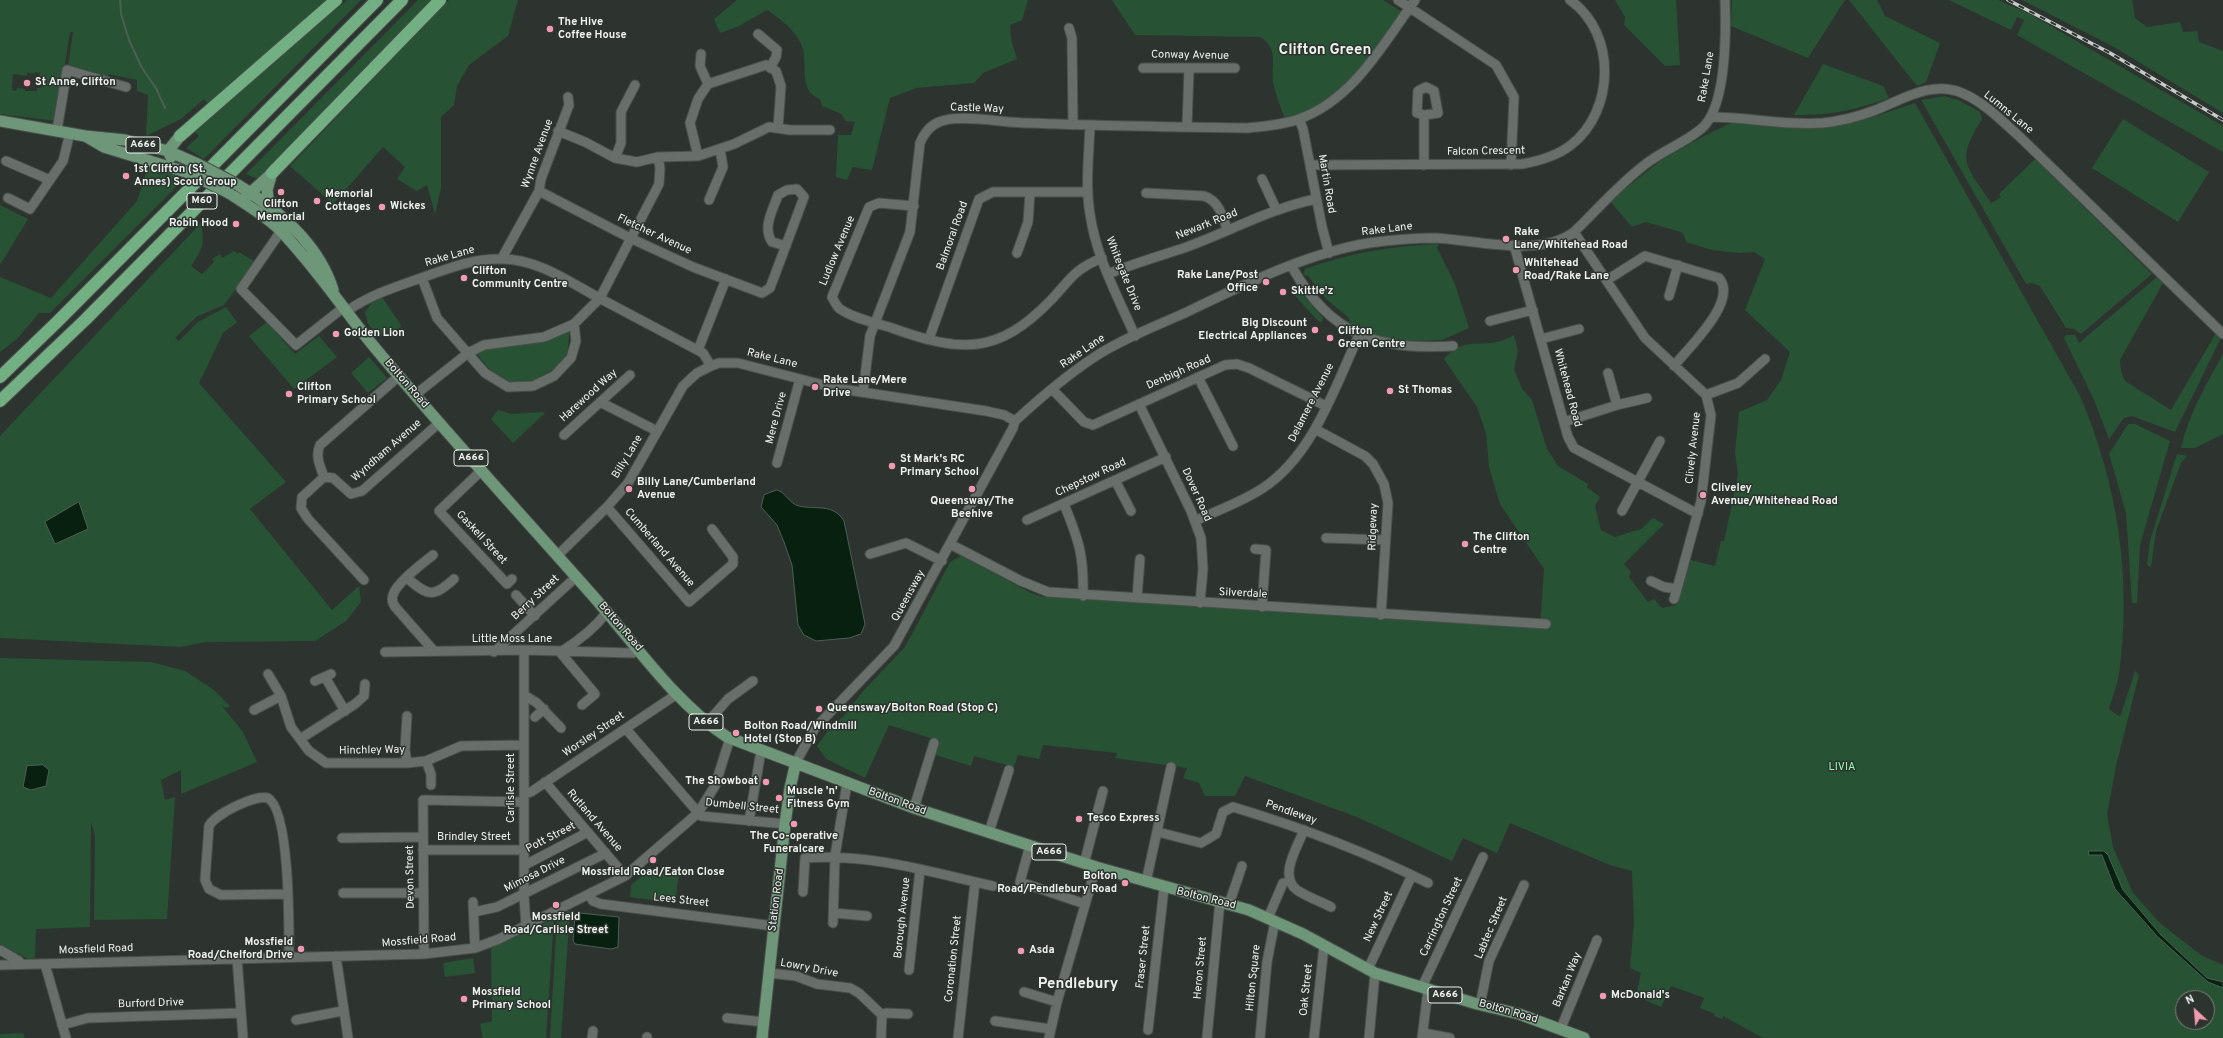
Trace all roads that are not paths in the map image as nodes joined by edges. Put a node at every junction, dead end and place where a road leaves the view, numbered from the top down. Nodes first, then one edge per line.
1 (336, 0) edge
2 (377, 0) edge
3 (402, 0) edge
4 (440, 0) edge
5 (1398, 0) edge
6 (1570, 0) edge
7 (1725, 0) edge
8 (1413, 4) edge
9 (1069, 28) dead end
10 (758, 34) dead end
11 (701, 54) dead end
12 (770, 68) junction
13 (1143, 68) dead end
14 (1189, 68) junction
15 (1235, 68) dead end
16 (708, 84) junction
17 (635, 85) dead end
18 (126, 87) dead end
19 (568, 97) dead end
20 (1424, 115) dead end
21 (1711, 117) junction
22 (1299, 119) junction
23 (0, 121) edge
24 (1073, 124) junction
25 (1090, 125) junction
26 (778, 128) junction
27 (1187, 128) junction
28 (57, 130) junction
29 (830, 130) dead end
30 (558, 131) junction
31 (70, 133) junction
32 (85, 136) junction
33 (180, 136) joint
34 (720, 149) junction
35 (168, 151) junction
36 (698, 156) junction
37 (658, 157) junction
38 (615, 158) junction
39 (6, 161) dead end
40 (1310, 165) junction
41 (1424, 165) junction
42 (1511, 165) junction
43 (177, 168) junction
44 (272, 173) junction
45 (1262, 179) dead end
46 (50, 180) junction
47 (539, 191) junction
48 (1087, 192) junction
49 (252, 193) junction
50 (1030, 193) junction
51 (1146, 193) dead end
52 (233, 195) junction
53 (8, 198) dead end
54 (1316, 199) junction
55 (710, 200) dead end
56 (269, 206) junction
57 (914, 206) junction
58 (1276, 209) junction
59 (1228, 229) junction
60 (281, 231) junction
61 (1574, 232) junction
62 (630, 238) junction
63 (1514, 245) junction
64 (786, 246) junction
65 (1329, 253) junction
66 (1017, 254) dead end
67 (502, 258) junction
68 (1102, 258) junction
69 (1678, 265) junction
70 (1292, 267) junction
71 (1108, 274) junction
72 (422, 278) junction
73 (726, 279) junction
74 (1607, 280) junction
75 (334, 293) junction
76 (1669, 296) dead end
77 (600, 298) junction
78 (346, 309) junction
79 (1533, 310) junction
80 (1490, 321) dead end
81 (875, 323) junction
82 (574, 324) junction
83 (1579, 329) dead end
84 (2223, 334) edge
85 (1359, 335) junction
86 (1135, 336) junction
87 (929, 339) junction
88 (1541, 339) junction
89 (1453, 346) dead end
90 (698, 350) junction
91 (468, 353) junction
92 (1765, 359) dead end
93 (711, 366) junction
94 (1674, 366) junction
95 (1608, 373) dead end
96 (630, 375) dead end
97 (399, 376) junction
98 (0, 377) edge
99 (1198, 377) junction
100 (800, 379) junction
101 (1052, 389) junction
102 (863, 392) junction
103 (415, 395) junction
104 (1706, 395) junction
105 (1647, 398) dead end
106 (0, 401) edge
107 (600, 402) junction
108 (1139, 404) junction
109 (1617, 404) junction
110 (1326, 406) junction
111 (1015, 421) junction
112 (439, 422) junction
113 (1564, 422) junction
114 (1315, 429) junction
115 (657, 431) junction
116 (564, 435) dead end
117 (1660, 441) dead end
118 (1233, 446) dead end
119 (1166, 457) junction
120 (777, 463) dead end
121 (482, 470) junction
122 (324, 477) junction
123 (1115, 480) junction
124 (1638, 482) junction
125 (1064, 504) junction
126 (607, 507) junction
127 (1131, 511) dead end
128 (1622, 511) dead end
129 (1698, 514) junction
130 (1027, 520) dead end
131 (1195, 521) junction
132 (712, 529) dead end
133 (1326, 538) dead end
134 (1385, 540) junction
135 (950, 544) junction
136 (1255, 549) dead end
137 (429, 554) dead end
138 (870, 554) dead end
139 (558, 555) junction
140 (1140, 559) dead end
141 (942, 561) junction
142 (576, 577) junction
143 (407, 578) junction
144 (512, 579) dead end
145 (364, 580) dead end
146 (455, 580) dead end
147 (1651, 581) dead end
148 (1677, 589) junction
149 (516, 595) dead end
150 (1083, 596) junction
151 (1136, 598) junction
152 (1674, 599) dead end
153 (1200, 603) junction
154 (1262, 607) junction
155 (607, 612) junction
156 (1381, 615) junction
157 (535, 616) junction
158 (1546, 624) dead end
159 (638, 648) junction
160 (434, 650) junction
161 (524, 650) junction
162 (385, 652) dead end
163 (494, 652) junction
164 (560, 652) junction
165 (268, 674) dead end
166 (315, 681) dead end
167 (753, 681) dead end
168 (365, 684) dead end
169 (677, 694) junction
170 (524, 695) junction
171 (281, 696) junction
172 (582, 705) dead end
173 (544, 709) junction
174 (254, 710) dead end
175 (344, 711) junction
176 (407, 716) dead end
177 (535, 717) dead end
178 (707, 723) junction
179 (561, 728) dead end
180 (626, 729) junction
181 (730, 738) junction
182 (300, 739) junction
183 (934, 743) dead end
184 (524, 745) junction
185 (761, 751) junction
186 (426, 761) junction
187 (796, 762) junction
188 (407, 763) junction
189 (1171, 767) dead end
190 (1009, 770) dead end
191 (545, 782) junction
192 (846, 783) junction
193 (431, 785) dead end
194 (1103, 791) dead end
195 (524, 798) junction
196 (423, 800) joint
197 (914, 808) junction
198 (698, 813) junction
199 (749, 821) junction
200 (785, 824) junction
201 (1304, 830) junction
202 (588, 832) junction
203 (989, 832) junction
204 (1158, 832) junction
205 (422, 837) junction
206 (342, 838) dead end
207 (1030, 846) junction
208 (423, 850) junction
209 (525, 850) junction
210 (606, 853) junction
211 (835, 856) junction
212 (1483, 857) dead end
213 (525, 864) junction
214 (1084, 864) junction
215 (1242, 866) dead end
216 (1096, 867) junction
217 (920, 870) junction
218 (1412, 875) junction
219 (626, 876) junction
220 (975, 882) junction
221 (1146, 882) junction
222 (1283, 883) dead end
223 (1428, 883) dead end
224 (1524, 885) dead end
225 (992, 886) dead end
226 (1164, 888) junction
227 (803, 892) dead end
228 (343, 893) dead end
229 (423, 893) junction
230 (288, 894) junction
231 (524, 895) junction
232 (589, 895) junction
233 (1225, 902) junction
234 (1085, 904) junction
235 (1331, 907) dead end
236 (834, 913) junction
237 (867, 916) dead end
238 (1272, 919) junction
239 (833, 923) dead end
240 (774, 926) junction
241 (526, 927) junction
242 (1596, 940) dead end
243 (1324, 946) junction
244 (474, 948) junction
245 (0, 950) edge
246 (424, 954) junction
247 (336, 956) junction
248 (289, 957) junction
249 (237, 958) junction
250 (20, 964) junction
251 (45, 964) junction
252 (1, 966) edge
253 (909, 970) dead end
254 (1371, 971) junction
255 (769, 973) junction
256 (1425, 988) junction
257 (1024, 992) dead end
258 (1057, 1002) junction
259 (1480, 1005) junction
260 (342, 1011) junction
261 (241, 1013) junction
262 (908, 1014) dead end
263 (882, 1015) junction
264 (727, 1018) dead end
265 (296, 1020) dead end
266 (995, 1021) dead end
267 (764, 1022) junction
268 (62, 1025) junction
269 (1561, 1028) junction
270 (1148, 1030) dead end
271 (1049, 1034) edge
272 (1422, 1035) edge
273 (1207, 1037) edge
274 (66, 1038) edge
275 (244, 1038) edge
276 (348, 1038) edge
277 (762, 1038) edge
278 (881, 1038) edge
279 (958, 1038) edge
280 (1260, 1038) edge
281 (1314, 1038) edge
282 (1369, 1038) edge
283 (1450, 1038) edge
284 (1584, 1038) edge

1 - 33 highway
2 - 98 highway, M60
3 - 106 highway, M60
4 - 44 highway
5 - 8 street
6 - 42 street, Falcon Crescent
7 - 21 street, Rake Lane
8 - 22 street, Castle Way
8 - 42 street
9 - 24 street
10 - 12 street
11 - 16 street
12 - 16 street
12 - 26 street
13 - 14 street, Conway Avenue
14 - 15 street, Conway Avenue
14 - 27 street
16 - 36 street
17 - 38 street
18 - 28 street
19 - 30 street, Wynne Avenue
20 - 41 street
21 - 61 street, Rake Lane
21 - 84 street, Lumns Lane
22 - 27 street, Castle Way
22 - 40 street, Martin Road
23 - 28 main road, A666
24 - 25 street, Castle Way
24 - 57 street, Castle Way
25 - 27 street, Castle Way
25 - 48 street, Whitegate Drive
26 - 29 street
26 - 34 street
28 - 31 main road, A666
30 - 38 street
30 - 47 street, Wynne Avenue
31 - 32 main road, A666
31 - 46 street
32 - 35 main road, A666
32 - 43 main road, A666
33 - 35 main road
34 - 36 street
34 - 55 street
35 - 43 main road
35 - 49 main road, Bolton Road / A666, bridge
36 - 37 street
37 - 38 street
37 - 62 street
39 - 46 street
40 - 41 street, Falcon Crescent
40 - 54 street, Martin Road
41 - 42 street, Falcon Crescent
43 - 52 main road, A666, bridge
44 - 49 main road
44 - 56 main road
45 - 58 street
46 - 53 street
47 - 62 street, Fletcher Avenue
47 - 67 street, Wynne Avenue
48 - 50 street, Balmoral Road
48 - 68 street, Whitegate Drive
49 - 52 main road
49 - 56 main road, Bolton Road / A666
50 - 66 street
50 - 87 street, Balmoral Road
51 - 59 street
52 - 60 main road, Bolton Road / A666
54 - 58 street, Newark Road
54 - 65 street, Martin Road
56 - 75 main road, Bolton Road / A666
57 - 81 street, Castle Way
57 - 81 street, Ludlow Avenue
58 - 59 street, Newark Road
59 - 71 street, Newark Road
60 - 75 main road, Bolton Road / A666
60 - 78 street, Rake Lane
61 - 63 street, Rake Lane
61 - 74 street
62 - 73 street, Fletcher Avenue
62 - 77 street
63 - 65 street, Rake Lane
63 - 79 street, Whitehead Road
64 - 64 street
64 - 73 street, Fletcher Avenue
65 - 70 street, Rake Lane
67 - 72 street, Rake Lane
67 - 77 street, Rake Lane
68 - 71 street, Whitegate Drive
68 - 87 street
69 - 74 street
69 - 76 street
69 - 94 street
70 - 85 street
70 - 86 street, Rake Lane
71 - 86 street, Whitegate Drive
72 - 78 street, Rake Lane
72 - 91 street
73 - 90 street
74 - 94 street
75 - 78 main road, Bolton Road / A666
77 - 82 street
77 - 90 street, Rake Lane
78 - 97 main road, Bolton Road / A666
79 - 80 street
79 - 88 street, Whitehead Road
81 - 87 street
81 - 102 street, Castle Way
82 - 91 street
82 - 91 street
83 - 88 street
85 - 89 street
85 - 110 street, Delamere Avenue
86 - 101 street, Rake Lane
88 - 113 street, Whitehead Road
90 - 93 street, Rake Lane
91 - 103 street
92 - 104 street
93 - 100 street, Rake Lane
93 - 115 street, Billy Lane
94 - 104 street
95 - 109 street
96 - 107 street, Harewood Way
97 - 103 main road, Bolton Road / A666
97 - 122 street
99 - 108 street, Denbigh Road
99 - 110 street, Denbigh Road
99 - 118 street
100 - 102 street, Rake Lane
100 - 120 street, Mere Drive
101 - 108 street, Denbigh Road
101 - 111 street, Rake Lane
102 - 111 street, Rake Lane
103 - 112 main road, Bolton Road / A666
104 - 129 street, Clively Avenue
105 - 109 street
107 - 115 street
107 - 116 street, Harewood Way
108 - 119 street, Dover Road
109 - 113 street
110 - 114 street, Delamere Avenue
111 - 135 street, Queensway
112 - 121 main road, Bolton Road / A666
112 - 122 street, Wyndham Avenue
113 - 124 street, Whitehead Road
114 - 131 street, Delamere Avenue
114 - 134 street, Ridgeway
115 - 126 street, Billy Lane
117 - 124 street
119 - 123 street, Chepstow Road
119 - 131 street, Dover Road
121 - 139 main road, Bolton Road / A666
121 - 144 street, Gaskell Street
122 - 145 street
123 - 125 street, Chepstow Road
123 - 127 street
124 - 128 street
124 - 129 street, Whitehead Road
125 - 130 street, Chepstow Road
125 - 150 street
126 - 132 street, Cumberland Avenue
126 - 139 street, Billy Lane
129 - 148 street, Clively Avenue
131 - 153 street, Dover Road
133 - 134 street
134 - 156 street, Ridgeway
135 - 141 street, Queensway
135 - 150 street, Silverdale
136 - 154 street
137 - 143 street
138 - 141 street
139 - 142 main road, Bolton Road / A666
140 - 151 street
141 - 187 street, Queensway
142 - 155 main road, Bolton Road / A666
142 - 157 street, Berry Street
143 - 146 street
143 - 160 street
147 - 148 street
148 - 152 street, Clively Avenue
149 - 157 street
150 - 151 street, Silverdale
151 - 153 street, Silverdale
153 - 154 street, Silverdale
154 - 156 street, Silverdale
155 - 159 main road, Bolton Road / A666
155 - 164 street
156 - 158 street, Silverdale
157 - 163 street, Berry Street
159 - 164 street, Little Moss Lane
159 - 169 main road, Bolton Road / A666
160 - 162 street, Little Moss Lane
160 - 163 street, Little Moss Lane
161 - 163 street, Little Moss Lane
161 - 164 street, Little Moss Lane
161 - 170 street, Carlisle Street
164 - 172 street
165 - 171 street, Hinchley Way
166 - 175 street
167 - 178 street
168 - 175 street
169 - 178 main road, Bolton Road / A666
169 - 180 street, Worsley Street
170 - 173 street
170 - 184 street, Carlisle Street
171 - 174 street
171 - 182 street, Hinchley Way
173 - 177 street
173 - 179 street
175 - 182 street
176 - 188 street
178 - 181 main road, Bolton Road / A666
180 - 191 street, Worsley Street
180 - 198 street
181 - 185 main road, Bolton Road / A666
181 - 198 street, Mossfield Road
182 - 188 street, Hinchley Way
183 - 197 street
184 - 186 street, Hinchley Way
184 - 195 street, Carlisle Street
185 - 187 main road, Bolton Road / A666
185 - 199 street
186 - 188 street, Hinchley Way
186 - 193 street
187 - 192 main road, Bolton Road / A666
187 - 200 main road, Station Road
189 - 204 street
190 - 203 street
191 - 195 street, Worsley Street
191 - 202 street, Rutland Avenue
192 - 197 main road, Bolton Road / A666
192 - 211 street
194 - 214 street
195 - 196 street, Worsley Street
195 - 209 street, Carlisle Street
196 - 205 street, Devon Street
197 - 203 main road, Bolton Road / A666
198 - 199 street, Dumbell Street
198 - 219 street, Mossfield Road
199 - 200 street, Dumbell Street
200 - 240 main road, Station Road
201 - 204 street, Pendleway
201 - 218 street, Pendleway
201 - 235 street
202 - 210 street, Rutland Avenue
202 - 213 street, Pott Street
203 - 207 main road, Bolton Road / A666
204 - 221 street
205 - 206 street, Brindley Street
205 - 208 street, Devon Street
207 - 214 main road, Bolton Road / A666
207 - 234 street
208 - 209 street, Brindley Street
208 - 229 street, Devon Street
209 - 213 street, Carlisle Street
210 - 219 street, Rutland Avenue
210 - 231 street, Mimosa Drive
211 - 217 street
211 - 227 street
211 - 236 street
212 - 256 street, Carrington Street
213 - 231 street, Carlisle Street
214 - 216 main road, Bolton Road / A666
215 - 233 street, Heron Street
216 - 221 main road, Bolton Road / A666
216 - 234 street
217 - 220 street
217 - 253 street, Borough Avenue
218 - 223 street, Pendleway
218 - 254 street, New Street
219 - 232 street, Mossfield Road
220 - 225 street
220 - 279 street, Coronation Street
221 - 226 main road, Bolton Road / A666
222 - 238 street, Hilton Square
224 - 259 street, Labtec Street
226 - 233 main road, Bolton Road / A666
226 - 270 street, Fraser Street
228 - 229 street
229 - 246 street, Devon Street
230 - 230 street
230 - 248 street
231 - 241 street, Carlisle Street
231 - 244 street, Mimosa Drive
232 - 240 street, Lees Street
232 - 241 street, Mossfield Road
233 - 238 main road, Bolton Road / A666
233 - 273 street, Heron Street
234 - 258 street
236 - 237 street
236 - 239 street
238 - 243 main road, Bolton Road / A666
238 - 280 street, Hilton Square
240 - 255 main road, Station Road
241 - 244 street, Mossfield Road
242 - 269 street, Barkan Way
243 - 254 main road, Bolton Road / A666
243 - 281 street, Oak Street
244 - 246 street, Mossfield Road
245 - 250 street
246 - 247 street, Mossfield Road
247 - 248 street, Mossfield Road
247 - 260 street
248 - 249 street, Mossfield Road
249 - 251 street, Mossfield Road
249 - 261 street
250 - 251 street, Mossfield Road
250 - 252 street, Mossfield Road
251 - 268 street
254 - 256 main road, Bolton Road / A666
254 - 282 street, New Street
255 - 263 street, Lowry Drive
255 - 267 main road, Station Road
256 - 259 main road, Bolton Road / A666
256 - 272 street, Carrington Street
257 - 258 street
258 - 271 street
259 - 269 main road, Bolton Road / A666
260 - 265 street
260 - 276 street
261 - 268 street, Burford Drive
261 - 275 street
262 - 263 street
263 - 278 street
264 - 267 street
266 - 271 street
267 - 277 main road, Station Road
268 - 274 street
269 - 284 main road, Bolton Road / A666
272 - 283 street

